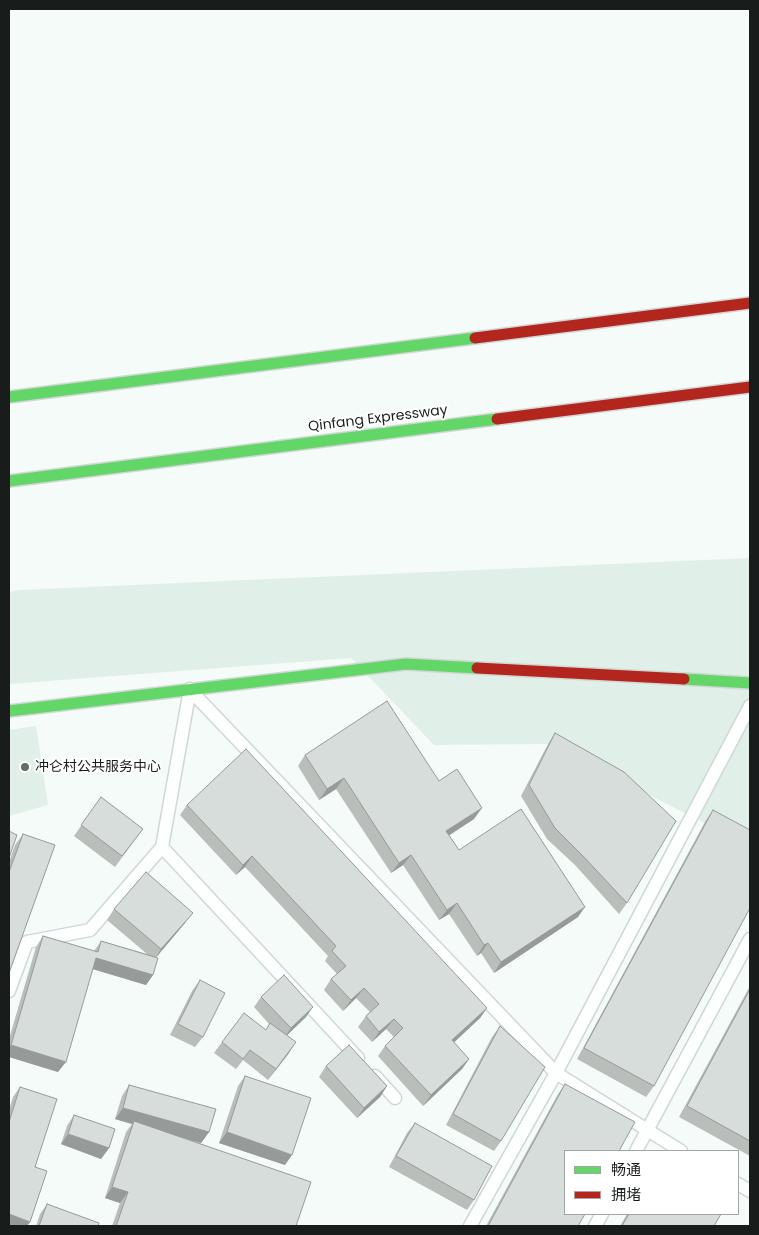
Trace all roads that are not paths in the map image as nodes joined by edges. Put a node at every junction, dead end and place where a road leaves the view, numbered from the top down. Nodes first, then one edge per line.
1 (750, 303) edge
2 (750, 387) edge
3 (9, 397) edge
4 (9, 481) edge
5 (750, 684) edge
6 (190, 689) junction
7 (750, 706) edge
8 (9, 712) edge
9 (162, 847) junction
10 (750, 939) edge
11 (9, 991) edge
12 (556, 1073) junction
13 (395, 1098) dead end
14 (647, 1131) junction
15 (637, 1150) edge
16 (680, 1150) edge
17 (739, 1185) edge
18 (750, 1191) edge
19 (601, 1215) edge
20 (470, 1226) edge
21 (595, 1226) edge

1 - 3 main road
2 - 4 main road, Qinfang Expressway
5 - 6 main road
6 - 8 main road
6 - 9 lane
6 - 12 lane
7 - 12 lane
9 - 11 lane
9 - 13 lane
10 - 14 lane
12 - 14 lane
12 - 20 lane
14 - 15 lane
14 - 16 lane
17 - 18 lane
19 - 21 lane

